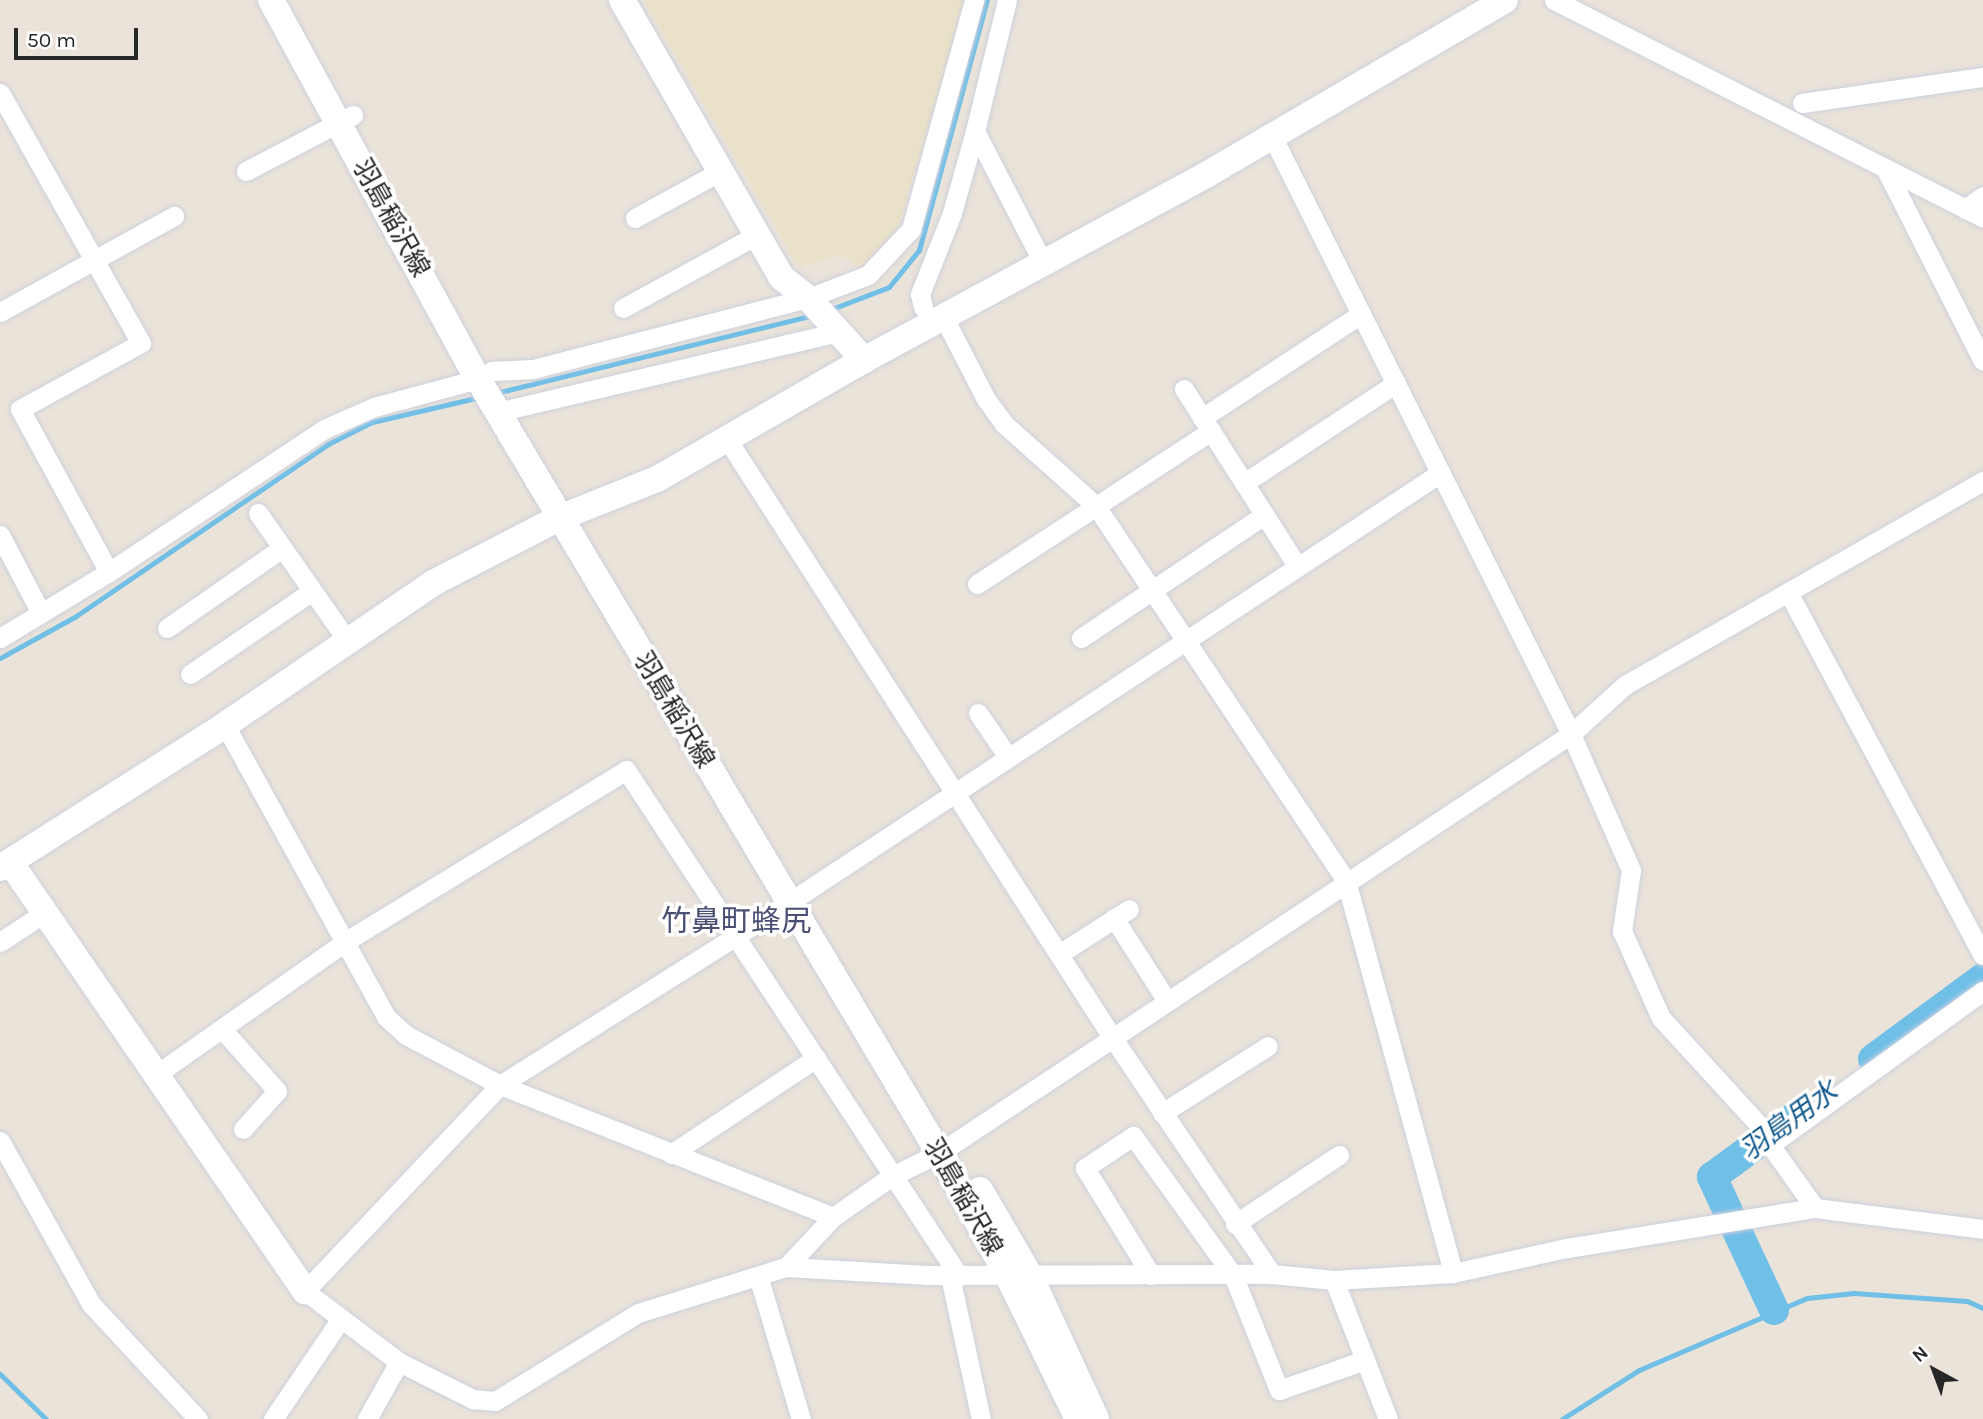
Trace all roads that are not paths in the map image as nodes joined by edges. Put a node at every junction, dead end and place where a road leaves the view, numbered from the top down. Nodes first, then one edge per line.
1 (271, 0) edge
2 (290, 0) edge
3 (622, 0) edge
4 (974, 0) edge
5 (1007, 0) edge
6 (1505, 0) edge
7 (1554, 0) edge
8 (1983, 77) edge
9 (0, 93) edge
10 (1802, 103) dead end
11 (346, 118) junction
12 (975, 131) junction
13 (1272, 136) junction
14 (1885, 168) junction
15 (246, 171) dead end
16 (719, 172) junction
17 (1983, 196) edge
18 (1974, 214) edge
19 (174, 216) dead end
20 (635, 218) dead end
21 (755, 236) junction
22 (97, 260) junction
23 (1043, 263) junction
24 (623, 308) dead end
25 (0, 312) edge
26 (934, 312) junction
27 (822, 314) junction
28 (1362, 314) junction
29 (1981, 354) edge
30 (864, 360) junction
31 (1396, 383) junction
32 (1184, 389) dead end
33 (495, 392) junction
34 (1206, 425) junction
35 (727, 439) junction
36 (1440, 472) junction
37 (1983, 481) edge
38 (1244, 483) junction
39 (1096, 506) junction
40 (258, 513) dead end
41 (567, 515) junction
42 (1264, 515) junction
43 (0, 534) edge
44 (282, 548) junction
45 (1297, 566) junction
46 (109, 572) junction
47 (977, 584) dead end
48 (312, 591) junction
49 (1152, 591) junction
50 (1788, 592) junction
51 (41, 613) junction
52 (167, 628) dead end
53 (0, 638) edge
54 (1082, 639) dead end
55 (347, 640) junction
56 (1184, 641) junction
57 (190, 674) dead end
58 (978, 713) dead end
59 (225, 725) junction
60 (1571, 734) junction
61 (1008, 757) junction
62 (954, 793) junction
63 (3, 859) edge
64 (1346, 881) junction
65 (795, 898) junction
66 (44, 913) junction
67 (735, 934) junction
68 (0, 942) edge
69 (343, 943) junction
70 (1059, 954) junction
71 (1983, 954) edge
72 (1983, 991) edge
73 (1167, 1001) junction
74 (222, 1029) junction
75 (1112, 1037) junction
76 (1268, 1046) dead end
77 (816, 1058) junction
78 (154, 1076) junction
79 (499, 1085) junction
80 (1162, 1113) junction
81 (243, 1129) dead end
82 (1767, 1139) junction
83 (0, 1141) edge
84 (946, 1148) junction
85 (671, 1154) junction
86 (1339, 1155) dead end
87 (892, 1176) junction
88 (1815, 1208) junction
89 (834, 1217) junction
90 (1235, 1224) junction
91 (1983, 1228) edge
92 (786, 1267) junction
93 (1453, 1273) junction
94 (1272, 1274) junction
95 (1151, 1275) junction
96 (1233, 1275) junction
97 (955, 1276) junction
98 (1019, 1276) junction
99 (759, 1279) junction
100 (1334, 1280) junction
101 (305, 1291) junction
102 (341, 1320) junction
103 (1365, 1360) junction
104 (399, 1362) junction
105 (494, 1410) edge
106 (198, 1419) edge
107 (273, 1419) edge
108 (366, 1419) edge
109 (801, 1419) edge
110 (981, 1419) edge
111 (1078, 1419) edge
112 (1096, 1419) edge
113 (1388, 1419) edge

1 - 11 street, 羽島稲沢線
2 - 11 street, 羽島稲沢線
3 - 16 street
4 - 27 street
5 - 12 street
6 - 13 street
7 - 14 street
8 - 10 street
9 - 22 street
11 - 15 street
11 - 33 street, 羽島稲沢線
12 - 23 street
12 - 26 street
13 - 23 street
13 - 28 street
14 - 18 street
14 - 29 street
16 - 20 street
16 - 21 street
17 - 18 street
19 - 22 street
21 - 24 street
21 - 27 street
22 - 25 street
22 - 46 street
23 - 26 street
26 - 30 street
26 - 39 street
27 - 30 street
27 - 33 street
27 - 33 street
28 - 31 street
28 - 34 street
30 - 35 street
31 - 36 street
31 - 38 street
32 - 34 street
33 - 41 street, 羽島稲沢線
33 - 46 street
34 - 38 street
34 - 39 street
35 - 41 street
35 - 62 street
36 - 45 street
36 - 60 street
37 - 50 street
38 - 42 street
39 - 47 street
39 - 49 street
40 - 44 street
41 - 55 street
41 - 65 street, 羽島稲沢線
42 - 45 street
42 - 49 street
43 - 51 street
44 - 48 street
44 - 52 street
45 - 56 street
46 - 51 street
48 - 55 street
48 - 57 street
49 - 54 street
49 - 56 street
50 - 60 street
50 - 71 street
51 - 53 street
55 - 59 street
56 - 61 street
56 - 64 street
58 - 61 street
59 - 63 street
59 - 69 street
60 - 64 street
60 - 82 street
61 - 62 street
62 - 65 street
62 - 70 street
63 - 66 street
64 - 73 street
64 - 93 street
65 - 67 street
65 - 84 street, 羽島稲沢線
66 - 68 street
66 - 78 street
67 - 69 street
67 - 77 street
67 - 79 street
69 - 74 street
69 - 79 street
70 - 73 street
70 - 75 street
72 - 82 street
73 - 75 street
74 - 78 street
74 - 81 street
75 - 80 street
75 - 84 street
76 - 80 street
77 - 85 street
77 - 87 street
78 - 101 street
79 - 85 street
79 - 101 street
80 - 90 street
82 - 88 street
83 - 106 street
84 - 87 street
84 - 98 street, 羽島稲沢線
85 - 89 street
86 - 90 street
87 - 89 street
87 - 97 street
88 - 91 street
88 - 93 street
89 - 92 street
90 - 94 street
92 - 97 street
92 - 99 street
93 - 100 street
94 - 96 street
94 - 100 street
95 - 96 street
95 - 96 street
95 - 98 street
96 - 103 street
97 - 98 street
97 - 110 street
98 - 111 street, 羽島稲沢線
98 - 112 street, 羽島稲沢線
99 - 105 street
99 - 109 street
100 - 103 street
101 - 102 street
102 - 104 street
102 - 107 street
103 - 113 street
104 - 105 street
104 - 108 street

